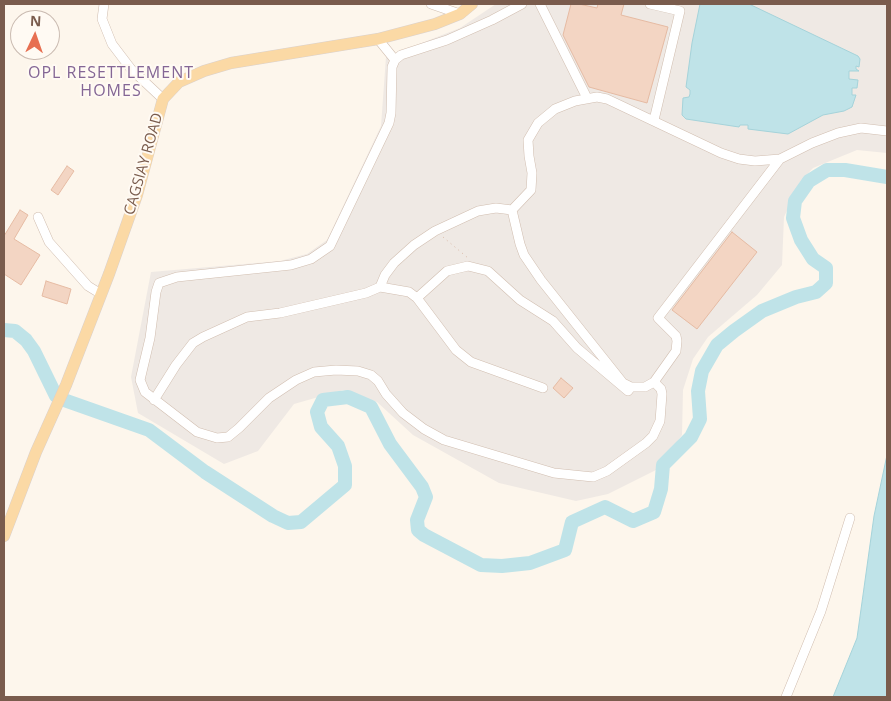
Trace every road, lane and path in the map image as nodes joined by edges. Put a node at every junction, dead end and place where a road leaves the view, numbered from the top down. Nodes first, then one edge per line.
1 (104, 4) edge
2 (431, 4) edge
3 (472, 4) edge
4 (522, 4) edge
5 (540, 4) edge
6 (650, 4) edge
7 (460, 14) junction
8 (378, 39) junction
9 (395, 60) junction
10 (586, 98) junction
11 (163, 99) junction
12 (654, 120) junction
13 (887, 131) edge
14 (780, 159) junction
15 (512, 210) junction
16 (38, 217) dead end
17 (435, 231) junction
18 (468, 266) junction
19 (380, 287) junction
20 (101, 294) junction
21 (416, 298) junction
22 (654, 382) junction
23 (631, 387) junction
24 (543, 388) dead end
25 (154, 400) junction
26 (850, 518) dead end
27 (5, 529) edge
28 (786, 697) edge

1 - 11 street
2 - 7 street
3 - 7 main road, CAGSIAY ROAD
4 - 9 street
5 - 10 street
6 - 12 street
7 - 8 main road, CAGSIAY ROAD
8 - 9 street
8 - 11 main road, CAGSIAY ROAD
9 - 25 street
10 - 12 street
10 - 15 street
11 - 20 main road, CAGSIAY ROAD
12 - 14 street
13 - 14 street
14 - 22 street
15 - 17 street
15 - 23 street
16 - 20 street
17 - 18 path
17 - 19 street
18 - 21 street
18 - 23 street
19 - 21 street
19 - 25 street
20 - 27 main road, CAGSIAY ROAD
21 - 24 street
22 - 23 street
22 - 25 street
26 - 28 street

